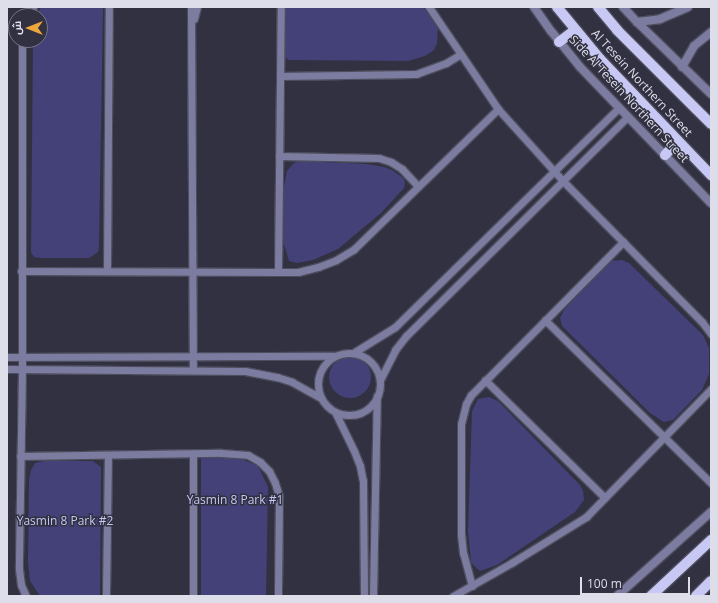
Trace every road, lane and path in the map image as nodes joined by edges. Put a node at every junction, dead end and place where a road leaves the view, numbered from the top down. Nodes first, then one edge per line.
1 (109, 7) edge
2 (191, 7) edge
3 (197, 7) edge
4 (281, 7) edge
5 (429, 7) edge
6 (534, 7) edge
7 (557, 7) edge
8 (598, 7) edge
9 (624, 7) edge
10 (688, 7) edge
11 (193, 21) junction
12 (637, 22) junction
13 (575, 30) junction
14 (711, 32) edge
15 (559, 42) junction
16 (22, 48) edge
17 (461, 54) junction
18 (682, 67) junction
19 (280, 76) junction
20 (711, 94) edge
21 (619, 108) junction
22 (498, 109) junction
23 (700, 112) junction
24 (711, 114) edge
25 (627, 117) junction
26 (711, 124) edge
27 (678, 141) junction
28 (665, 155) junction
29 (279, 156) junction
30 (554, 172) junction
31 (711, 176) edge
32 (563, 181) junction
33 (417, 185) junction
34 (711, 203) edge
35 (623, 242) junction
36 (21, 271) junction
37 (107, 271) junction
38 (194, 272) junction
39 (278, 272) junction
40 (545, 320) junction
41 (711, 334) edge
42 (353, 353) junction
43 (7, 356) edge
44 (193, 356) junction
45 (333, 356) junction
46 (22, 357) junction
47 (7, 369) edge
48 (22, 369) junction
49 (193, 370) junction
50 (380, 380) junction
51 (485, 380) junction
52 (711, 389) edge
53 (378, 396) junction
54 (321, 398) junction
55 (335, 412) junction
56 (665, 438) junction
57 (193, 454) junction
58 (108, 455) junction
59 (20, 456) junction
60 (711, 483) edge
61 (605, 498) junction
62 (711, 512) edge
63 (711, 540) edge
64 (711, 581) edge
65 (472, 586) junction
66 (26, 596) edge
67 (106, 596) edge
68 (193, 596) edge
69 (278, 596) edge
70 (364, 596) edge
71 (373, 596) edge
72 (453, 596) edge
73 (617, 596) edge
74 (651, 596) edge
75 (696, 596) edge

1 - 37 street
2 - 11 street
3 - 11 street
4 - 19 street
5 - 17 street
6 - 15 street, Side Al Tesein Northern Street
7 - 13 main road, Al Tesein Northern Street
8 - 23 main road, Al Tesein Northern Street
9 - 12 street
10 - 12 street
11 - 38 street
12 - 18 street
13 - 15 main road
13 - 27 main road, Al Tesein Northern Street
14 - 18 street
15 - 21 street, Side Al Tesein Northern Street
16 - 36 street
17 - 19 street
17 - 22 street
18 - 20 street
19 - 29 street
21 - 25 street, Side Al Tesein Northern Street
21 - 30 street
22 - 30 street
22 - 33 street
23 - 24 main road
23 - 26 main road, Al Tesein Northern Street
25 - 28 street, Side Al Tesein Northern Street
25 - 32 street
27 - 28 main road
27 - 31 main road, Al Tesein Northern Street
28 - 34 street, Side Al Tesein Northern Street
29 - 33 street
29 - 39 street
30 - 32 street
30 - 42 street
32 - 35 street
32 - 50 street
33 - 39 street
35 - 40 street
35 - 41 street
36 - 37 street
36 - 46 street
37 - 38 street
38 - 39 street
38 - 44 street
40 - 51 street
40 - 56 street
42 - 45 street
42 - 50 street
43 - 46 street
44 - 45 street
44 - 46 street
44 - 49 street
45 - 54 street
46 - 48 street
47 - 48 street
48 - 49 street
48 - 59 street
49 - 54 street
50 - 53 street
51 - 61 street
51 - 65 street
52 - 56 street
53 - 55 street
53 - 71 street
54 - 55 street
55 - 70 street
56 - 60 street
56 - 61 street
57 - 58 street
57 - 68 street
57 - 69 street
58 - 59 street
58 - 67 street
59 - 66 street
61 - 65 street
62 - 73 street
63 - 74 main road
64 - 75 main road
65 - 72 street

